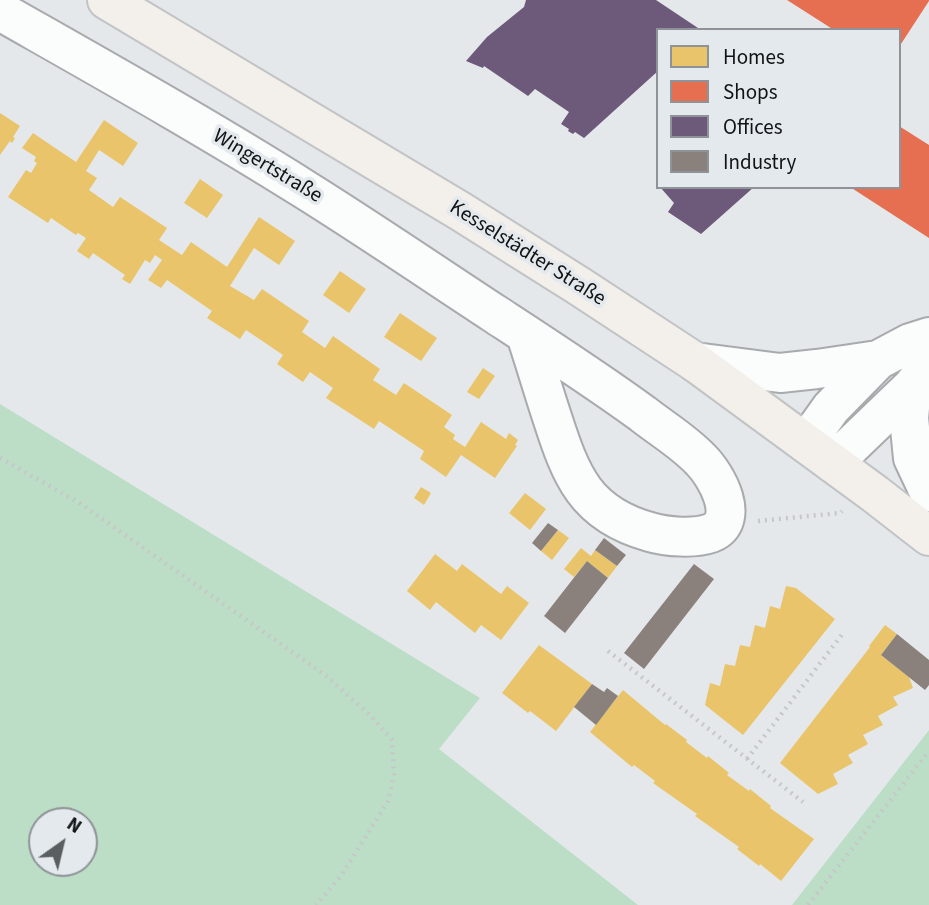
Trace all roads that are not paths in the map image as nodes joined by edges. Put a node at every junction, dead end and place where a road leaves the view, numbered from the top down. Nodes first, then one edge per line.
1 (107, 0) edge
2 (0, 11) edge
3 (526, 335) junction
4 (929, 337) edge
5 (878, 360) junction
6 (695, 362) junction
7 (921, 376) edge
8 (820, 453) junction
9 (929, 492) edge
10 (929, 536) edge

1 - 6 main road, Kesselstädter Straße
2 - 3 street, Wingertstraße
3 - 3 street, Wingertstraße
4 - 5 street
5 - 6 street
5 - 8 street
6 - 8 main road, Kesselstädter Straße
7 - 8 street
7 - 9 street
8 - 10 main road, Kesselstädter Straße

